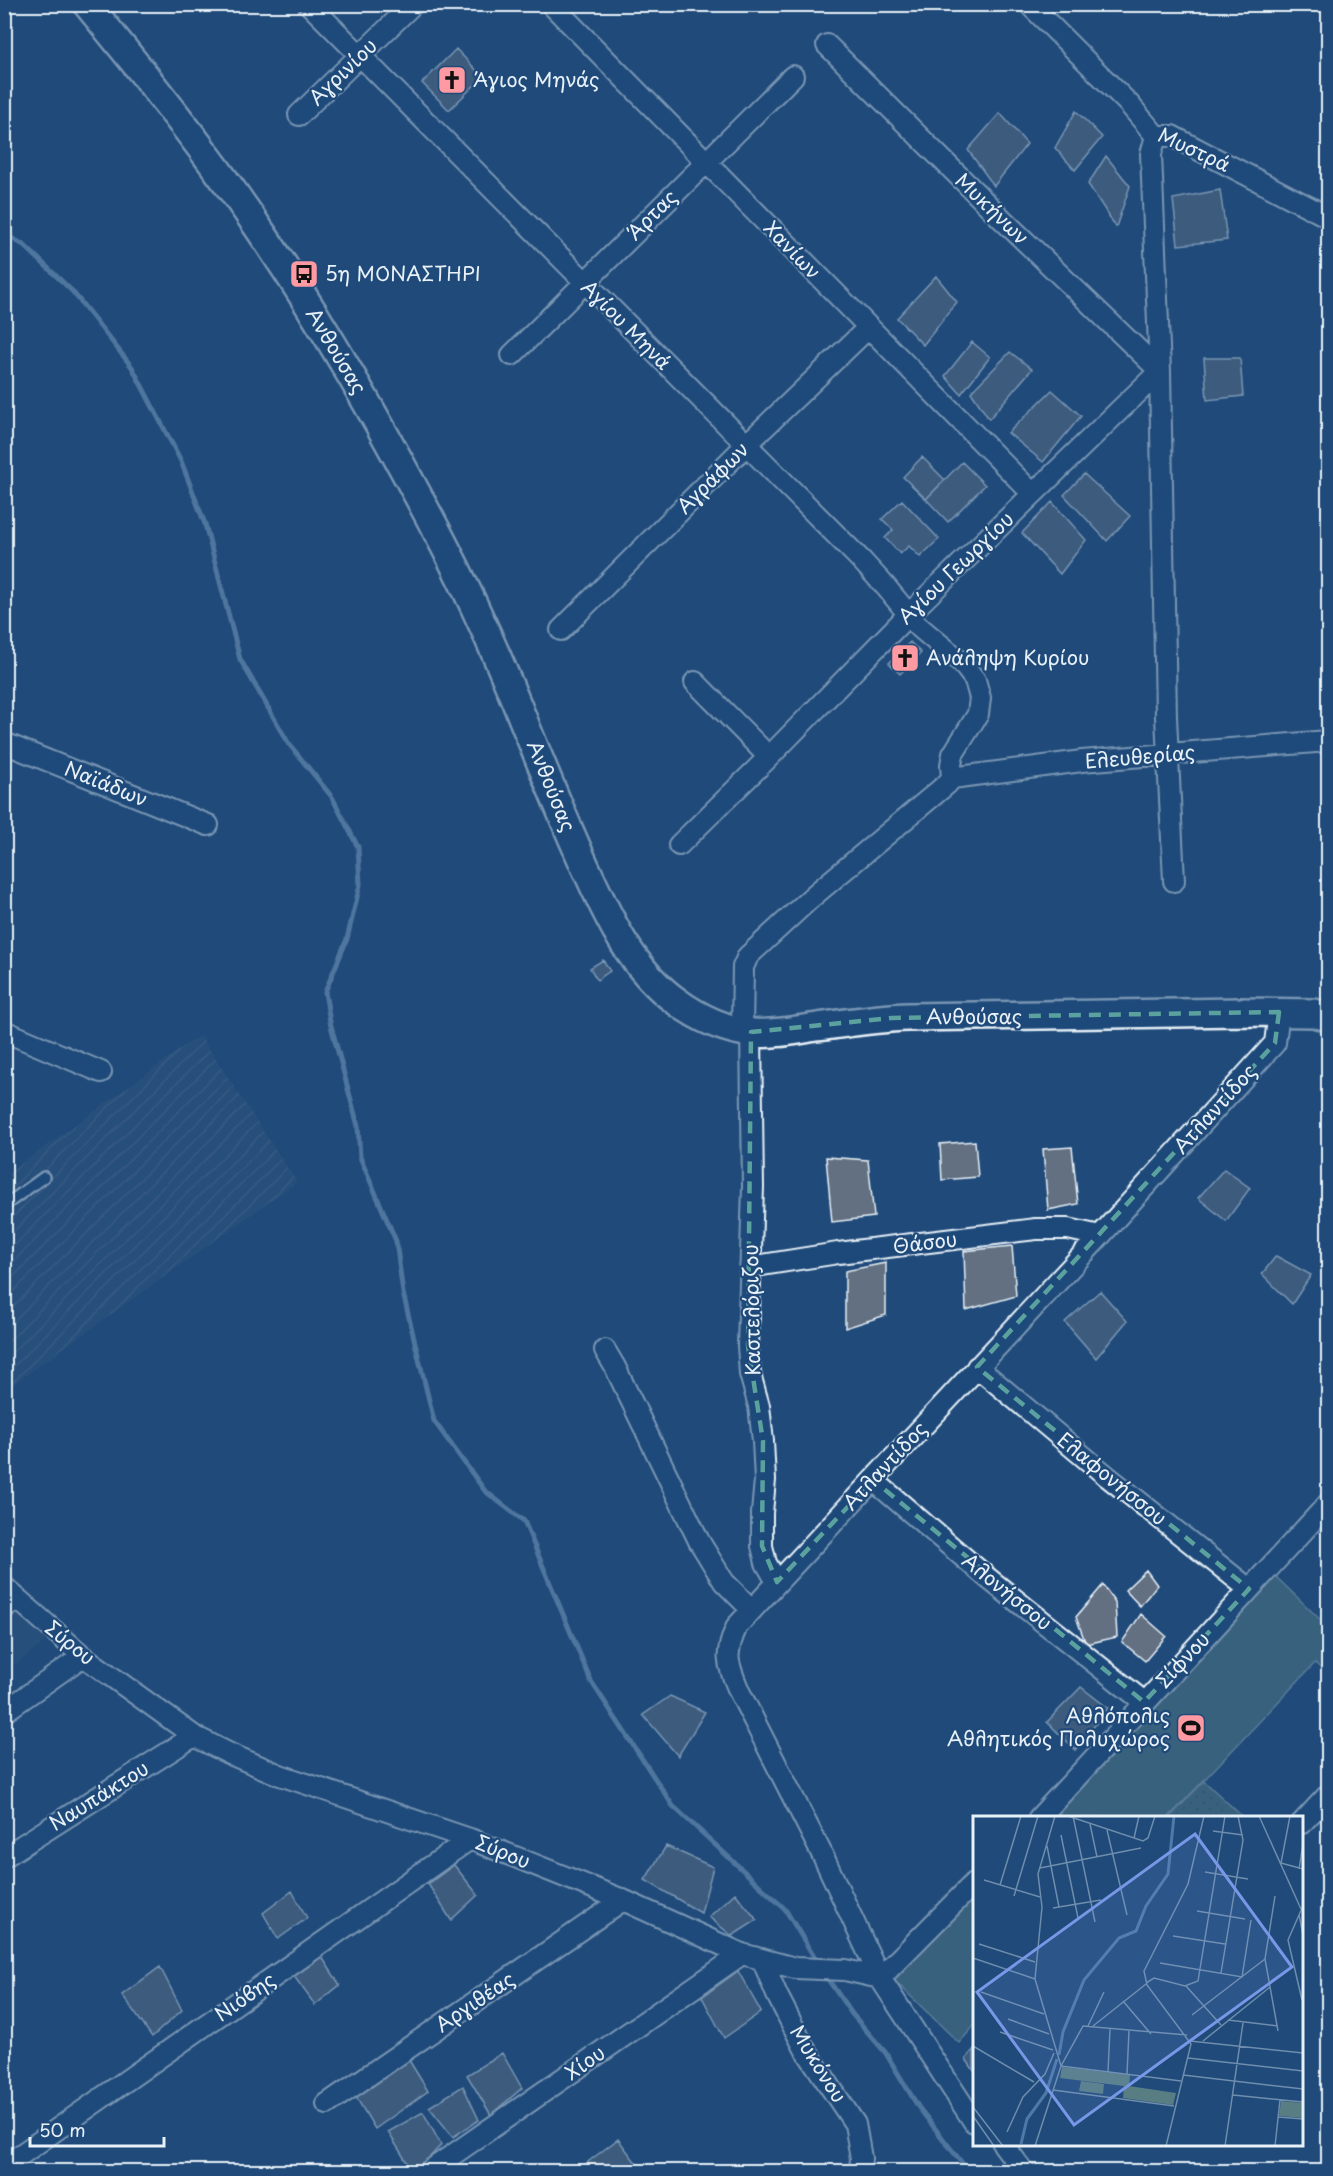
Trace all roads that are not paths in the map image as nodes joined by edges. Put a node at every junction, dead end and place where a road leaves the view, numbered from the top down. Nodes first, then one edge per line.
1 (87, 4) edge
2 (309, 4) edge
3 (413, 4) edge
4 (551, 4) edge
5 (1029, 4) edge
6 (827, 45) dead end
7 (360, 57) junction
8 (793, 76) dead end
9 (299, 115) dead end
10 (1156, 136) junction
11 (706, 161) junction
12 (1329, 217) edge
13 (585, 283) junction
14 (868, 328) junction
15 (512, 355) dead end
16 (1160, 371) junction
17 (746, 444) junction
18 (1033, 494) junction
19 (908, 615) junction
20 (561, 630) dead end
21 (695, 682) dead end
22 (1329, 741) edge
23 (4, 743) edge
24 (1168, 755) junction
25 (769, 757) junction
26 (952, 778) junction
27 (208, 825) dead end
28 (679, 845) dead end
29 (1174, 881) dead end
30 (1279, 1012) junction
31 (1329, 1017) edge
32 (4, 1031) edge
33 (746, 1031) junction
34 (101, 1072) dead end
35 (44, 1177) dead end
36 (4, 1206) edge
37 (1100, 1236) junction
38 (750, 1267) junction
39 (605, 1350) dead end
40 (977, 1367) junction
41 (873, 1480) junction
42 (1329, 1504) edge
43 (777, 1582) junction
44 (4, 1587) edge
45 (1249, 1589) junction
46 (13, 1609) edge
47 (752, 1610) junction
48 (83, 1656) junction
49 (1144, 1702) junction
50 (4, 1712) edge
51 (194, 1736) junction
52 (1329, 1795) edge
53 (1041, 1816) edge
54 (1303, 1822) edge
55 (470, 1839) junction
56 (4, 1857) edge
57 (973, 1885) edge
58 (623, 1900) junction
59 (742, 1954) junction
60 (762, 1959) junction
61 (880, 1978) junction
62 (327, 2104) dead end
63 (973, 2119) edge
64 (1006, 2146) edge
65 (20, 2156) dead end
66 (428, 2172) edge
67 (860, 2172) edge
68 (1024, 2172) edge

1 - 33 street, Ανθούσας
2 - 7 street, Αγίου Μηνά
3 - 7 street, Αγρινίου
4 - 11 street, Χανίων
5 - 10 street, Μυστρά
6 - 16 street, Μυκήνων
7 - 9 street, Αγρινίου
7 - 13 street, Αγίου Μηνά
8 - 11 street, Άρτας
10 - 12 street, Μυστρά
10 - 16 street
11 - 13 street, Άρτας
11 - 14 street, Χανίων
13 - 15 street, Άρτας
13 - 17 street, Αγίου Μηνά
14 - 17 street, Αγράφων
14 - 18 street, Χανίων
16 - 18 street, Αγίου Γεωργίου
16 - 24 street
17 - 19 street, Αγίου Μηνά
17 - 20 street, Αγράφων
18 - 19 street, Αγίου Γεωργίου
19 - 25 street, Αγίου Γεωργίου
19 - 26 street, Αγίου Μηνά
21 - 25 street
22 - 24 street, Ελευθερίας
23 - 27 street, Ναϊάδων
24 - 26 street, Ελευθερίας
24 - 29 street
25 - 28 street, Αγίου Γεωργίου
26 - 33 street, Καστελόριζου
30 - 31 street, Ανθούσας
30 - 33 street, Ανθούσας
30 - 37 street, Ατλαντίδος
32 - 34 street
33 - 38 street, Καστελόριζου
35 - 36 lane
37 - 38 street, Θάσου
37 - 40 street, Ατλαντίδος
38 - 43 street, Καστελόριζου
39 - 47 street
40 - 41 street, Ατλαντίδος
40 - 45 street, Ελαφονήσσου
41 - 43 street, Ατλαντίδος
41 - 49 street, Αλονήσσου
42 - 45 street, Σίφνου
43 - 47 street, Ατλαντίδος
44 - 46 street, Σύρου
45 - 49 street, Σίφνου
46 - 48 street, Σύρου
47 - 61 street, Ατλαντίδος
48 - 50 street
48 - 51 street, Σύρου
49 - 53 street, Σίφνου
51 - 55 street, Σύρου
51 - 56 street, Ναυπάκτου
52 - 54 street
55 - 58 street, Σύρου
55 - 65 street, Νιόβης
57 - 61 street
58 - 59 street, Σύρου
58 - 62 street, Αργιθέας
59 - 60 street, Σύρου
59 - 66 street, Χίου
60 - 61 street, Σύρου
60 - 67 street, Μυκόνου
61 - 63 street
64 - 68 street

